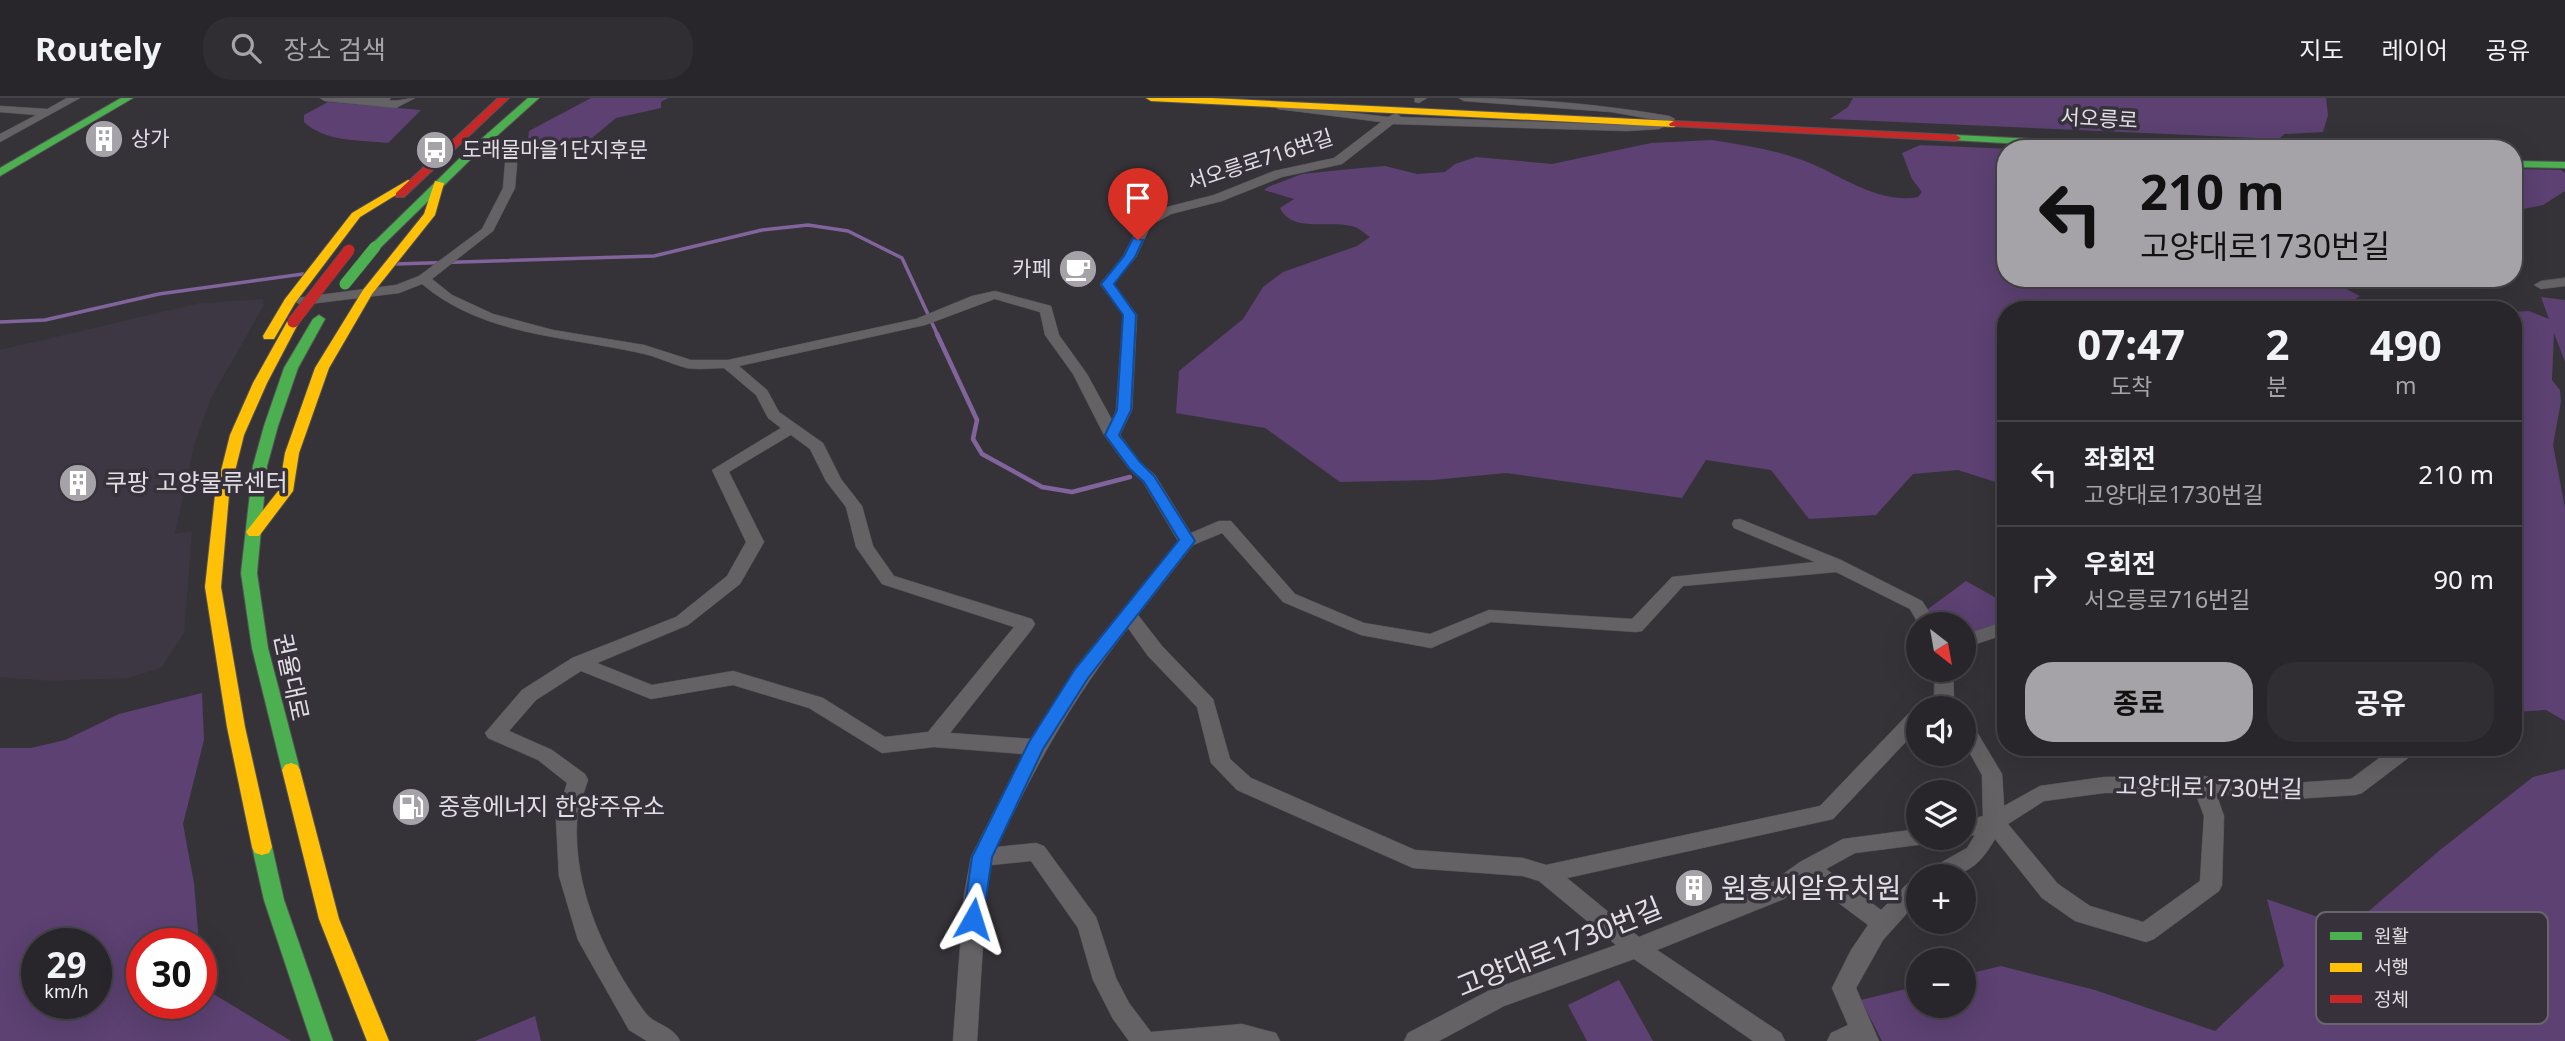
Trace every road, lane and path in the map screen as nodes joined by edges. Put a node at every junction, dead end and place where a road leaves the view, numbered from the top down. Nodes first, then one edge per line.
1 (75, 98) edge
2 (128, 98) edge
3 (325, 98) edge
4 (386, 98) edge
5 (410, 98) edge
6 (503, 98) edge
7 (534, 98) edge
8 (1151, 98) edge
9 (1289, 98) edge
10 (1296, 98) edge
11 (1464, 98) edge
12 (373, 101) junction
13 (1273, 101) edge
14 (0, 109) edge
15 (49, 112) junction
16 (1393, 118) junction
17 (1677, 122) junction
18 (491, 135) junction
19 (0, 139) edge
20 (2009, 140) edge
21 (2070, 140) edge
22 (2522, 158) edge
23 (2565, 159) edge
24 (2522, 164) edge
25 (2565, 165) edge
26 (0, 173) edge
27 (412, 182) junction
28 (439, 183) junction
29 (371, 225) dead end
30 (353, 245) dead end
31 (425, 279) junction
32 (2565, 282) edge
33 (2541, 285) dead end
34 (367, 293) junction
35 (289, 302) junction
36 (728, 364) junction
37 (243, 423) junction
38 (791, 429) junction
39 (1112, 435) junction
40 (1740, 524) dead end
41 (253, 533) junction
42 (1187, 541) junction
43 (1838, 566) junction
44 (1921, 612) edge
45 (1129, 616) junction
46 (1997, 630) edge
47 (1976, 638) edge
48 (579, 663) junction
49 (1906, 729) edge
50 (934, 738) junction
51 (1036, 747) junction
52 (1976, 747) edge
53 (2397, 756) edge
54 (2202, 784) junction
55 (1994, 822) junction
56 (1976, 827) edge
57 (1906, 839) edge
58 (982, 857) junction
59 (1957, 864) edge
60 (1808, 868) junction
61 (1546, 874) junction
62 (1906, 898) edge
63 (1881, 922) junction
64 (1636, 948) junction
65 (1856, 1038) edge
66 (322, 1041) edge
67 (378, 1041) edge
68 (668, 1041) edge
69 (965, 1041) edge
70 (1143, 1041) edge
71 (1157, 1041) edge
72 (1268, 1041) edge
73 (1416, 1041) edge
74 (1773, 1041) edge

1 - 15 street
2 - 26 main road
3 - 12 street
4 - 12 street
5 - 12 street
6 - 27 main road
7 - 18 main road
8 - 13 main road, 서오릉로
9 - 10 street, 서오릉로
9 - 13 main road, 서오릉로
9 - 17 main road, 서오릉로
11 - 17 street, 서오릉로
13 - 16 street, 서오릉로
13 - 17 main road, 서오릉로
14 - 15 street
15 - 19 street
16 - 17 street, 서오릉로
16 - 39 street, 서오릉로716번길
17 - 20 main road, 서오릉로
17 - 21 main road, 서오릉로
18 - 28 main road
18 - 31 street
22 - 23 main road
24 - 25 main road
27 - 29 main road
27 - 35 main road
28 - 34 main road
28 - 41 main road, 권율대로, bridge
30 - 37 main road, bridge
31 - 34 street
31 - 36 street
32 - 33 street
34 - 35 street
34 - 41 main road
35 - 37 main road
36 - 38 street
36 - 39 street
37 - 66 main road
38 - 48 street
38 - 50 street
39 - 42 street
40 - 43 street
41 - 67 main road, 권율대로
42 - 43 street
42 - 45 street
43 - 44 street
45 - 51 street
45 - 61 street
46 - 47 street
48 - 50 street
48 - 68 street
49 - 61 street
50 - 51 street
51 - 58 street
52 - 55 street
53 - 54 street, 고양대로1730번길
54 - 55 street, 고양대로1730번길
54 - 55 street
55 - 56 street, 고양대로1730번길
55 - 59 street
57 - 60 street, 고양대로1730번길
58 - 69 street
58 - 70 street
60 - 63 street
60 - 64 street, 고양대로1730번길
61 - 64 street
62 - 63 street
63 - 65 street
64 - 73 street, 고양대로1730번길
64 - 74 street
71 - 72 street

